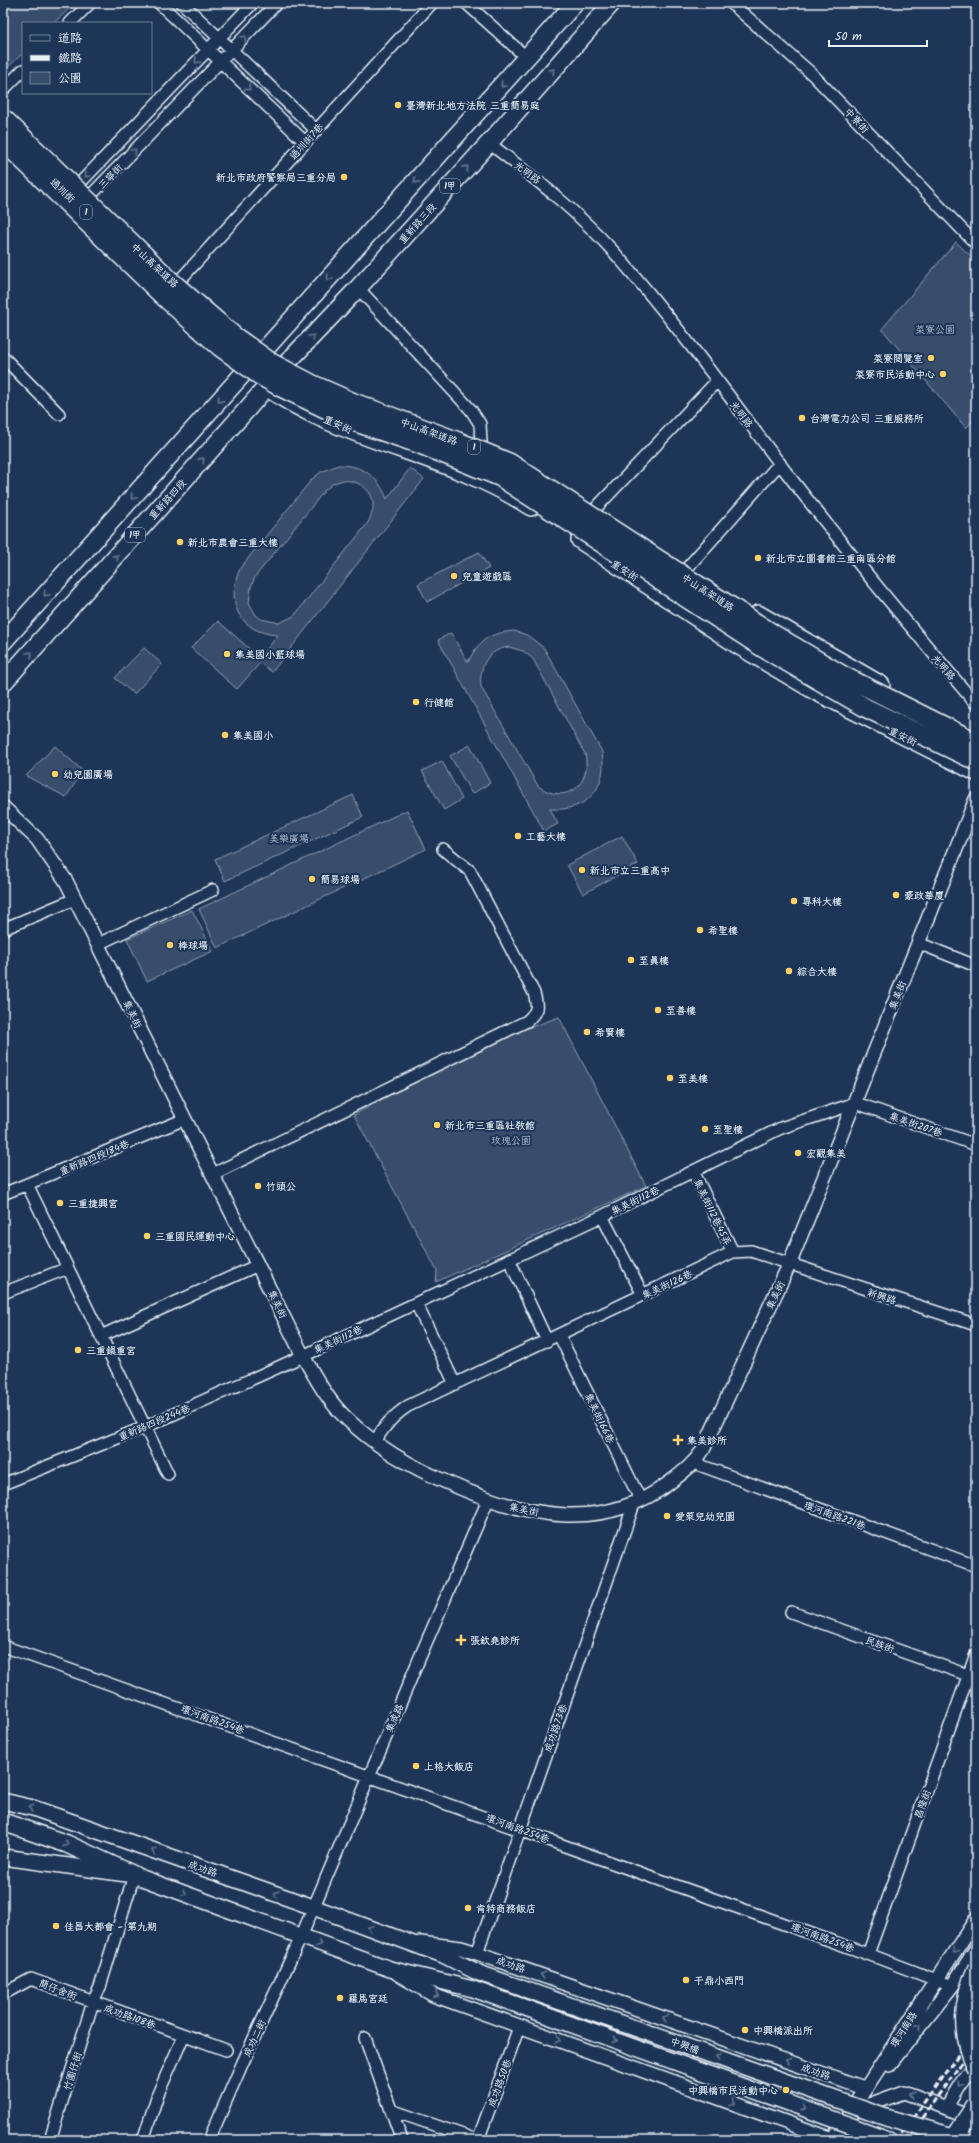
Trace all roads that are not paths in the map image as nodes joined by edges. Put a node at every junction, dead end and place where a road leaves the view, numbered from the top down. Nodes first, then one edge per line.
1 (90, 3) edge
2 (159, 3) edge
3 (182, 3) edge
4 (253, 3) edge
5 (277, 3) edge
6 (432, 3) edge
7 (466, 3) edge
8 (575, 3) edge
9 (612, 3) edge
10 (731, 3) edge
11 (71, 22) edge
12 (219, 38) junction
13 (208, 50) junction
14 (232, 50) junction
15 (527, 58) junction
16 (220, 62) junction
17 (22, 71) edge
18 (3, 90) edge
19 (3, 118) edge
20 (3, 130) edge
21 (316, 130) junction
22 (3, 140) edge
23 (305, 142) junction
24 (489, 143) junction
25 (71, 197) junction
26 (976, 244) edge
27 (180, 280) dead end
28 (358, 288) junction
29 (176, 299) junction
30 (262, 352) junction
31 (3, 357) edge
32 (285, 364) junction
33 (246, 371) junction
34 (717, 381) junction
35 (266, 386) junction
36 (59, 414) dead end
37 (481, 442) junction
38 (780, 463) junction
39 (596, 508) junction
40 (688, 568) junction
41 (659, 592) junction
42 (3, 642) edge
43 (3, 683) edge
44 (976, 704) edge
45 (976, 732) edge
46 (976, 742) edge
47 (976, 761) edge
48 (976, 772) edge
49 (976, 799) edge
50 (3, 807) edge
51 (443, 848) dead end
52 (213, 890) dead end
53 (75, 899) junction
54 (3, 929) edge
55 (918, 942) junction
56 (98, 944) junction
57 (976, 966) edge
58 (856, 1103) junction
59 (185, 1119) junction
60 (976, 1145) edge
61 (693, 1171) junction
62 (213, 1174) junction
63 (27, 1184) junction
64 (3, 1194) edge
65 (602, 1216) junction
66 (733, 1252) junction
67 (509, 1260) junction
68 (258, 1265) junction
69 (789, 1265) junction
70 (68, 1268) junction
71 (3, 1293) edge
72 (643, 1295) junction
73 (416, 1303) junction
74 (976, 1325) edge
75 (559, 1335) junction
76 (101, 1336) junction
77 (547, 1341) junction
78 (303, 1356) junction
79 (455, 1384) junction
80 (145, 1427) junction
81 (375, 1442) junction
82 (694, 1463) junction
83 (168, 1474) dead end
84 (3, 1484) edge
85 (488, 1500) junction
86 (638, 1503) junction
87 (976, 1566) edge
88 (791, 1612) dead end
89 (3, 1646) edge
90 (976, 1654) edge
91 (972, 1677) edge
92 (369, 1776) junction
93 (3, 1801) edge
94 (3, 1822) edge
95 (519, 1829) junction
96 (3, 1857) edge
97 (134, 1875) junction
98 (313, 1907) junction
99 (976, 1919) edge
100 (301, 1937) junction
101 (406, 1942) junction
102 (976, 1949) edge
103 (476, 1952) junction
104 (868, 1954) junction
105 (976, 1967) edge
106 (390, 1969) junction
107 (936, 1979) junction
108 (952, 1986) junction
109 (3, 1994) edge
110 (93, 2002) junction
111 (519, 2027) junction
112 (184, 2035) junction
113 (365, 2038) dead end
114 (226, 2050) dead end
115 (976, 2064) edge
116 (976, 2069) edge
117 (864, 2088) junction
118 (976, 2105) edge
119 (948, 2107) junction
120 (391, 2110) junction
121 (851, 2112) junction
122 (976, 2119) edge
123 (50, 2140) edge
124 (143, 2140) edge
125 (209, 2140) edge
126 (402, 2140) edge
127 (478, 2140) edge
128 (833, 2140) edge
129 (849, 2140) edge
130 (890, 2140) edge
131 (953, 2140) edge
132 (959, 2140) edge
133 (967, 2140) edge

1 - 11 street
2 - 13 street
3 - 12 street
4 - 12 street, 三寧街
14 -> 5 street, 三寧街
6 - 21 street, 過圳街7巷
7 - 15 street
8 - 15 main road, 1甲
24 -> 9 main road, 重新路三段 / 1甲
10 - 26 street, 中寮街
12 - 13 street, 三寧街
12 - 14 street
13 - 16 street
13 -> 25 street, 三寧街
14 - 16 street, 三寧街
14 - 21 street
15 -> 30 main road, 1甲
16 -> 23 street
25 -> 16 street, 三寧街
17 - 18 street
19 - 46 highway, 中山高架道路 / 1, bridge
20 - 25 main road, 過圳街 / 1
21 - 23 street, 過圳街7巷
22 - 47 highway, 中山高架道路 / 1, bridge
23 - 27 street, 過圳街7巷
28 -> 24 main road, 重新路三段 / 1甲
24 - 34 street, 光明路
25 - 29 main road, 過圳街 / 1
32 -> 28 main road, 重新路三段 / 1甲
28 - 37 street
29 - 30 main road, 1
29 - 33 main road, 過圳街 / 1
30 - 32 main road, 1
30 - 33 main road, 1甲
31 - 36 street
32 - 35 main road, 重新路三段 / 1甲
32 - 37 main road, 1
33 - 35 main road, 過圳街 / 1
33 -> 42 main road, 1甲
34 - 38 street, 光明路
34 - 39 street
35 - 41 main road, 重安街 / 1
43 -> 35 main road, 重新路四段 / 1甲
37 - 39 main road, 1
38 - 40 street
38 - 44 street, 光明路
39 - 40 main road, 1
40 - 41 street
40 - 45 main road, 1
41 - 48 main road, 重安街 / 1
49 - 55 street, 集美街
50 - 53 street, 集美街
51 - 62 street
52 - 56 street
53 - 54 street
53 - 56 street, 集美街
55 - 57 street
55 - 58 street, 集美街
56 - 59 street, 集美街
58 - 60 street, 集美街207巷
58 - 61 street, 集美街112巷
58 - 69 street, 集美街
59 - 62 street, 集美街
59 - 63 street, 重新路四段184巷
61 - 65 street, 集美街112巷
61 - 66 street, 集美街112巷45弄
62 - 68 street, 集美街
63 - 64 street, 重新路四段184巷
63 - 70 street
65 - 67 street, 集美街112巷
65 - 72 street
66 - 69 street, 集美街126巷
66 - 72 street, 集美街126巷
67 - 73 street, 集美街112巷
67 - 77 street
68 - 76 street
68 - 78 street, 集美街
69 - 74 street, 新興路
69 - 82 street, 集美街
70 - 71 street
70 - 76 street
72 - 75 street, 集美街126巷
73 - 78 street, 集美街112巷
73 - 79 street
75 - 77 street, 集美街126巷
75 - 86 street, 集美街166巷
76 - 80 street
77 - 79 street, 集美街126巷
78 - 80 street, 重新路四段244巷
78 - 81 street, 集美街
79 - 81 street, 集美街126巷
80 - 83 street
80 - 84 street, 重新路四段244巷
81 - 85 street, 集美街
82 - 86 street, 集美街
82 - 87 street, 環河南路221巷
85 - 86 street, 集美街
85 - 92 street, 集成路
86 - 95 street, 成功路73巷
88 - 91 street, 民族街
89 - 92 street, 環河南路254巷
90 - 91 street, 昌隆街
91 - 104 street, 昌隆街
92 - 95 street, 環河南路254巷
92 - 98 street, 集成路
98 -> 93 main road, 成功路
94 -> 97 main road
95 - 103 street, 成功路73巷
95 - 104 street, 環河南路254巷
96 - 97 main road
97 -> 100 main road
97 - 110 street, 成功路108巷
98 - 100 street, 集成路
101 -> 98 main road, 成功路
99 -> 107 street, 環河南路
100 -> 106 main road
100 - 125 street, 成功二街
101 - 103 street, 成功路
133 -> 101 main road, 中興橋, bridge
102 - 108 street, 環河南路
117 -> 103 street, 成功路
104 - 107 street, 環河南路254巷
105 - 116 main road, bridge
106 -> 111 street
106 -> 130 main road, 中興橋, bridge
107 - 108 street, 環河南路254巷
107 - 117 street, 環河南路
121 -> 108 street, 環河南路
109 - 110 street, 簡仔舍街
110 - 112 street, 成功路108巷
110 - 123 street, 竹圍仔街
111 - 127 street, 成功路50巷
111 -> 128 street
112 - 114 street, 成功路108巷
112 - 124 street
113 - 120 street
115 -> 119 street
117 - 121 street
117 - 128 street, 環河南路
118 - 131 highway, bridge
119 -> 121 street
119 - 122 street
120 - 126 street
120 - 127 street
121 - 129 street
122 - 132 highway

